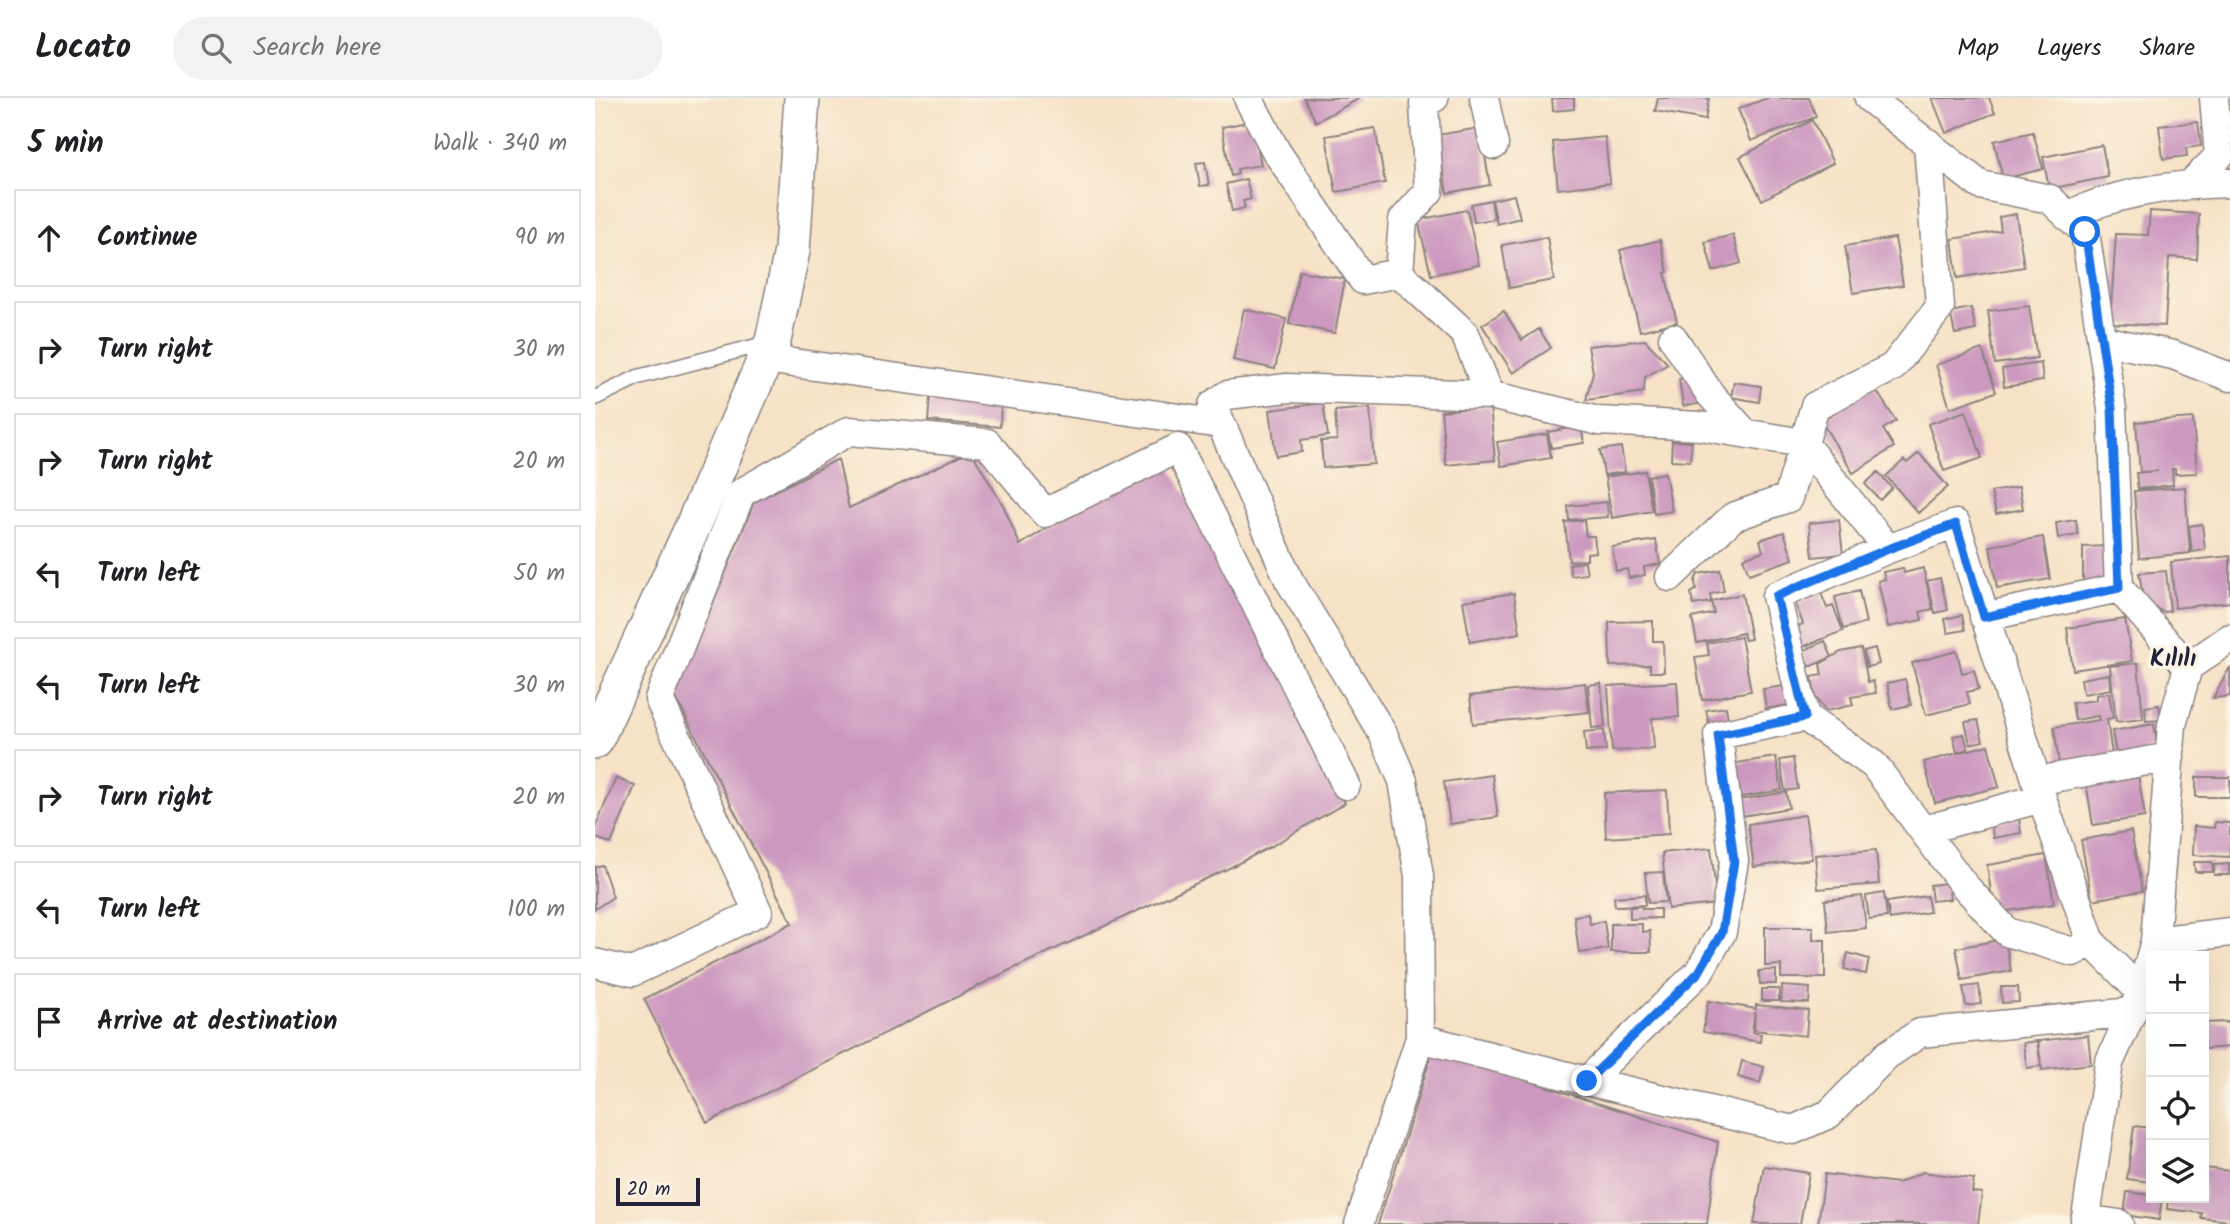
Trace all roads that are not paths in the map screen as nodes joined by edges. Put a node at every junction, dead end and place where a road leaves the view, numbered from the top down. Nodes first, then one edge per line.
1 (801, 98) edge
2 (1248, 98) edge
3 (1434, 98) edge
4 (1484, 98) edge
5 (1869, 98) edge
6 (1905, 98) edge
7 (2214, 98) edge
8 (1917, 135) junction
9 (1494, 145) dead end
10 (2230, 183) edge
11 (2191, 184) junction
12 (2076, 224) junction
13 (1399, 273) junction
14 (1673, 338) dead end
15 (2102, 340) junction
16 (769, 350) junction
17 (2230, 377) edge
18 (1490, 395) junction
19 (595, 398) edge
20 (1221, 424) junction
21 (1745, 433) junction
22 (1803, 443) junction
23 (1888, 549) junction
24 (1670, 577) dead end
25 (2119, 588) junction
26 (1984, 617) junction
27 (2230, 638) edge
28 (2188, 667) junction
29 (1805, 717) junction
30 (595, 741) edge
31 (2170, 757) junction
32 (1346, 785) dead end
33 (2039, 789) junction
34 (1924, 830) junction
35 (2230, 932) edge
36 (2155, 941) junction
37 (2091, 942) junction
38 (595, 962) edge
39 (2136, 1002) junction
40 (1420, 1038) junction
41 (1587, 1081) junction
42 (2085, 1221) edge
43 (1359, 1224) edge
44 (2119, 1224) edge

1 - 16 street
2 - 13 street
3 - 13 street
4 - 9 street
5 - 8 street
6 - 8 street
7 - 11 street
8 - 12 street
8 - 22 street
10 - 11 street
11 - 12 street
12 - 15 street
13 - 18 street
14 - 21 street
15 - 17 street
15 - 25 street
16 - 19 lane
16 - 20 street
16 - 30 street
18 - 20 street
18 - 21 street
20 - 40 street
21 - 22 street
22 - 23 street
22 - 24 street
23 - 26 street
23 - 29 street
25 - 26 street
25 - 28 street
26 - 33 street
27 - 28 street
28 - 31 street
29 - 34 street
29 - 41 street
31 - 33 street
31 - 36 street
32 - 38 street
33 - 34 street
33 - 37 street
34 - 37 street
35 - 36 street
36 - 39 street
37 - 39 street
39 - 41 street
39 - 42 street
40 - 41 street
40 - 43 street
42 - 44 street

